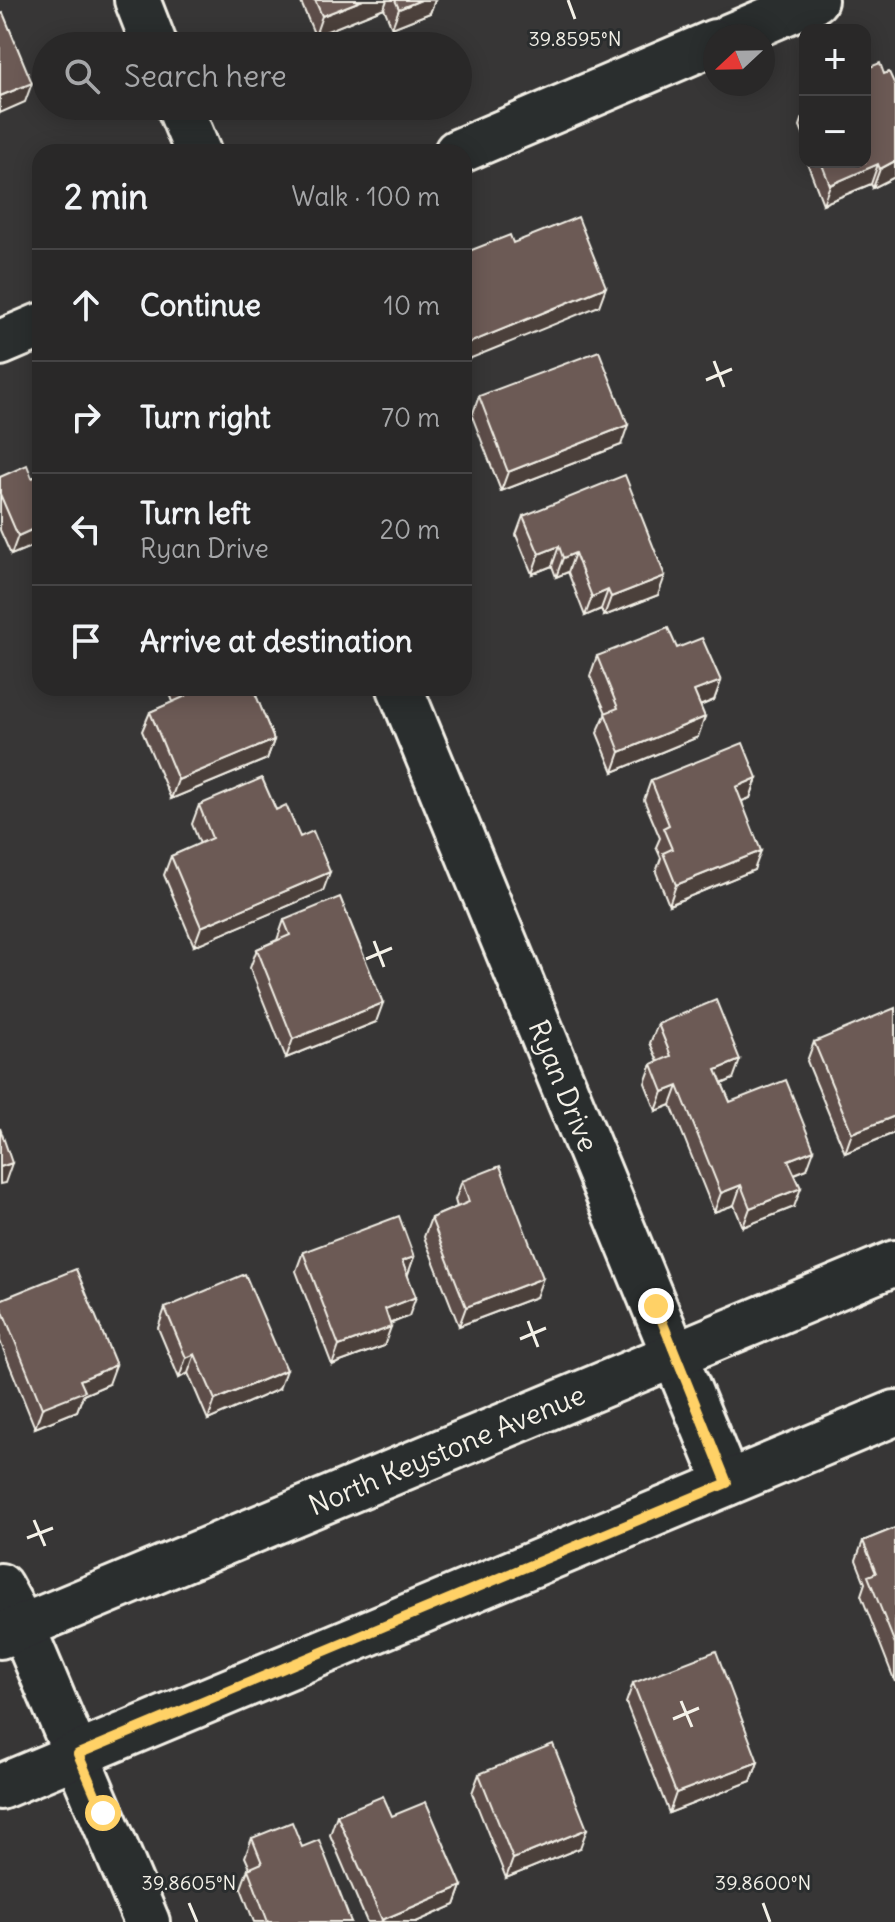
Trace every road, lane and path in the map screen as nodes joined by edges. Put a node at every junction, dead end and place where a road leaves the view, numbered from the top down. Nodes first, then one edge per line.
1 (137, 0) edge
2 (815, 0) edge
3 (758, 24) edge
4 (150, 32) edge
5 (703, 47) edge
6 (185, 120) edge
7 (195, 144) edge
8 (472, 146) edge
9 (32, 329) edge
10 (0, 343) edge
11 (403, 696) edge
12 (895, 1263) edge
13 (675, 1354) junction
14 (895, 1413) edge
15 (727, 1483) junction
16 (0, 1586) edge
17 (11, 1631) edge
18 (78, 1754) junction
19 (0, 1787) edge
20 (147, 1922) edge

1 - 4 main road
2 - 3 main road
5 - 8 main road
6 - 7 main road
9 - 10 main road
11 - 13 main road, Ryan Drive
12 - 13 main road, North Keystone Avenue
13 - 15 main road, Ryan Drive
13 - 17 main road, North Keystone Avenue
14 - 15 main road
15 - 18 main road
16 - 17 main road
17 - 18 main road
18 - 19 main road
18 - 20 main road

